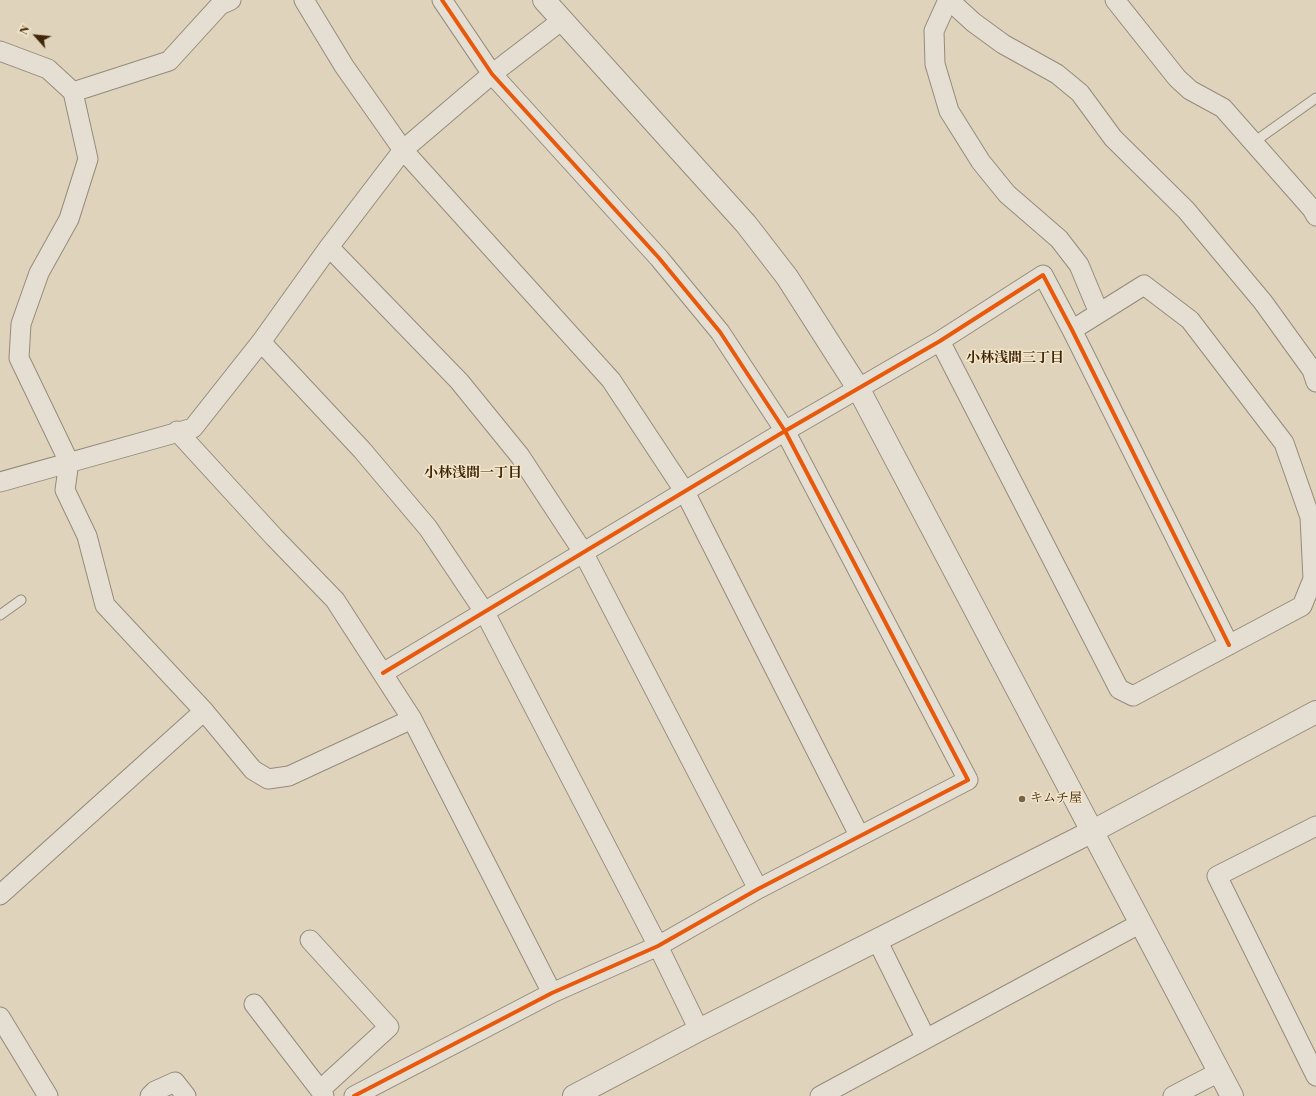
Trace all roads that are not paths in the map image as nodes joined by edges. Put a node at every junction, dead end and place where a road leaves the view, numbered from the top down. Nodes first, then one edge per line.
1 (231, 0) edge
2 (304, 0) edge
3 (442, 0) edge
4 (544, 0) edge
5 (948, 0) edge
6 (1115, 0) edge
7 (561, 21) junction
8 (0, 51) edge
9 (492, 74) junction
10 (73, 92) junction
11 (1316, 98) edge
12 (1254, 142) junction
13 (403, 150) junction
14 (1315, 210) edge
15 (329, 247) junction
16 (1099, 313) junction
17 (1072, 330) junction
18 (940, 341) junction
19 (261, 342) junction
20 (1316, 382) edge
21 (858, 388) junction
22 (177, 431) junction
23 (785, 431) junction
24 (69, 462) junction
25 (0, 482) edge
26 (685, 492) junction
27 (583, 552) junction
28 (21, 600) dead end
29 (485, 613) junction
30 (0, 615) edge
31 (1229, 645) junction
32 (383, 673) junction
33 (204, 711) junction
34 (1316, 712) edge
35 (412, 719) junction
36 (1316, 826) edge
37 (1093, 831) junction
38 (859, 835) junction
39 (758, 889) junction
40 (0, 895) edge
41 (1141, 923) junction
42 (310, 940) dead end
43 (877, 940) junction
44 (658, 946) junction
45 (552, 993) junction
46 (254, 1004) dead end
47 (0, 1017) edge
48 (699, 1030) junction
49 (926, 1039) junction
50 (1219, 1072) junction
51 (1316, 1076) edge
52 (322, 1093) edge
53 (48, 1096) edge
54 (150, 1096) edge
55 (186, 1096) edge
56 (354, 1096) edge
57 (574, 1096) edge
58 (820, 1096) edge
59 (1173, 1096) edge
60 (1232, 1096) edge

1 - 10 street
2 - 13 street
3 - 9 street
4 - 7 street
5 - 16 street
5 - 20 street
6 - 12 street
7 - 9 street
7 - 21 street
8 - 10 street
9 - 13 street
9 - 23 street
10 - 24 street
11 - 12 lane
12 - 14 street
13 - 15 street
13 - 26 street
15 - 19 street
15 - 27 street
16 - 17 street
16 - 31 street
17 - 18 street
17 - 31 street
18 - 21 street
18 - 31 street
19 - 22 street
19 - 29 street
21 - 23 street
21 - 37 street
22 - 24 street
22 - 32 street
23 - 26 street
23 - 38 street
24 - 25 street
24 - 33 street
26 - 27 street
26 - 38 street
27 - 29 street
27 - 39 street
28 - 30 lane
29 - 32 street
29 - 44 street
32 - 35 street
33 - 35 street
33 - 40 street
34 - 37 street
35 - 45 street
36 - 51 street
37 - 41 street
37 - 43 street
38 - 39 street
39 - 44 street
41 - 49 street
41 - 50 street
42 - 52 street
43 - 48 street
43 - 49 street
44 - 45 street
44 - 48 street
45 - 56 street
46 - 52 street
47 - 53 street
48 - 57 street
49 - 58 street
50 - 59 street
50 - 60 street
54 - 55 street

